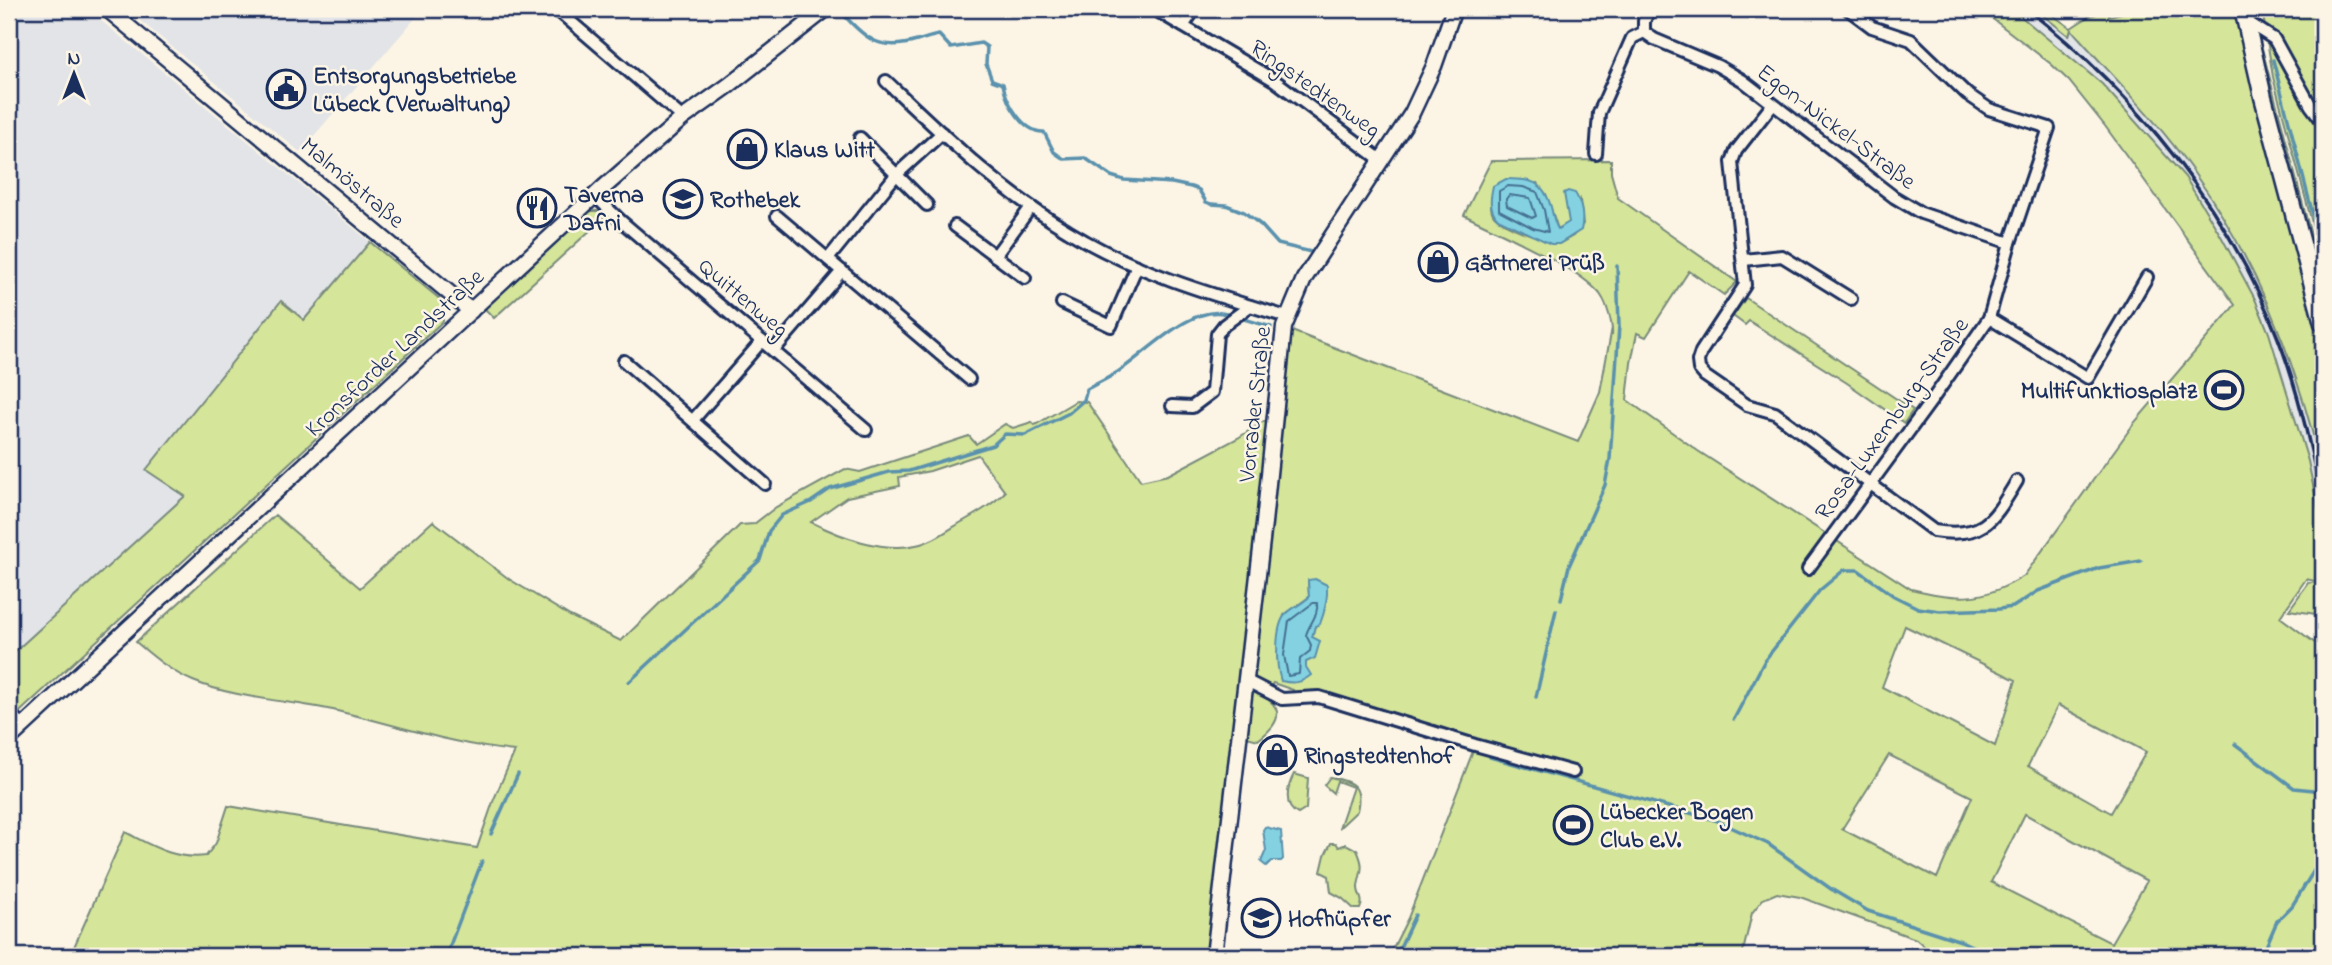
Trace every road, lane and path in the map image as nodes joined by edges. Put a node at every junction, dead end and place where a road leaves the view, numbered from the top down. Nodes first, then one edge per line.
1 (107, 9) edge
2 (556, 9) edge
3 (1154, 9) edge
4 (1195, 9) edge
5 (1454, 9) edge
6 (1650, 9) edge
7 (1848, 9) edge
8 (824, 10) edge
9 (2245, 15) edge
10 (1183, 26) junction
11 (1644, 32) junction
12 (887, 81) dead end
13 (1772, 105) junction
14 (683, 118) junction
15 (2323, 122) edge
16 (943, 133) junction
17 (860, 138) dead end
18 (1596, 154) dead end
19 (1381, 160) junction
20 (896, 175) junction
21 (595, 196) junction
22 (927, 205) dead end
23 (1031, 207) junction
24 (776, 216) dead end
25 (955, 226) dead end
26 (2010, 243) junction
27 (995, 257) junction
28 (828, 259) junction
29 (1744, 260) junction
30 (1137, 267) junction
31 (842, 271) junction
32 (2147, 277) dead end
33 (1026, 278) dead end
34 (1851, 299) dead end
35 (1062, 303) dead end
36 (1250, 306) junction
37 (471, 311) junction
38 (1287, 317) junction
39 (1989, 318) junction
40 (2323, 323) edge
41 (762, 341) junction
42 (774, 350) junction
43 (624, 361) dead end
44 (969, 379) dead end
45 (1172, 406) dead end
46 (693, 420) junction
47 (866, 430) dead end
48 (2017, 481) dead end
49 (1870, 482) junction
50 (765, 484) dead end
51 (1808, 569) dead end
52 (1245, 680) junction
53 (9, 714) edge
54 (23, 725) junction
55 (9, 739) edge
56 (1573, 772) dead end
57 (1214, 956) edge

1 - 37 street, Malmöstraße
2 - 14 street
3 - 10 street, Ringstedtenweg
4 - 10 street
5 - 19 street, Vorrader Straße
6 - 11 street
7 - 26 street, Rosa-Luxemburg-Straße
8 - 14 street, Kronsforder Landstraße
9 - 15 street
9 - 40 main road
10 - 19 street, Ringstedtenweg
11 - 13 street, Egon-Nickel-Straße
11 - 18 street
12 - 16 street
13 - 26 street, Egon-Nickel-Straße
13 - 29 street
14 - 21 street, Kronsforder Landstraße
16 - 20 street
16 - 23 street
17 - 20 street
19 - 38 street, Vorrader Straße
20 - 22 street
20 - 28 street
21 - 37 street, Kronsforder Landstraße
21 - 41 street, Quittenweg
23 - 27 street
23 - 30 street
24 - 28 street
25 - 27 street
26 - 39 street, Rosa-Luxemburg-Straße
27 - 33 street
28 - 31 street
29 - 34 street
29 - 49 street
30 - 35 street
30 - 36 street
31 - 42 street
31 - 44 street
32 - 39 street
36 - 38 street
36 - 45 street
37 - 54 street, Kronsforder Landstraße
38 - 52 street, Vorrader Straße
39 - 49 street, Rosa-Luxemburg-Straße
41 - 42 street, Quittenweg
41 - 46 street
42 - 47 street, Quittenweg
43 - 46 street
46 - 50 street
48 - 49 street
49 - 51 street, Rosa-Luxemburg-Straße
52 - 56 street
52 - 57 street, Vorrader Straße
53 - 54 street
54 - 55 street, Kronsforder Landstraße

